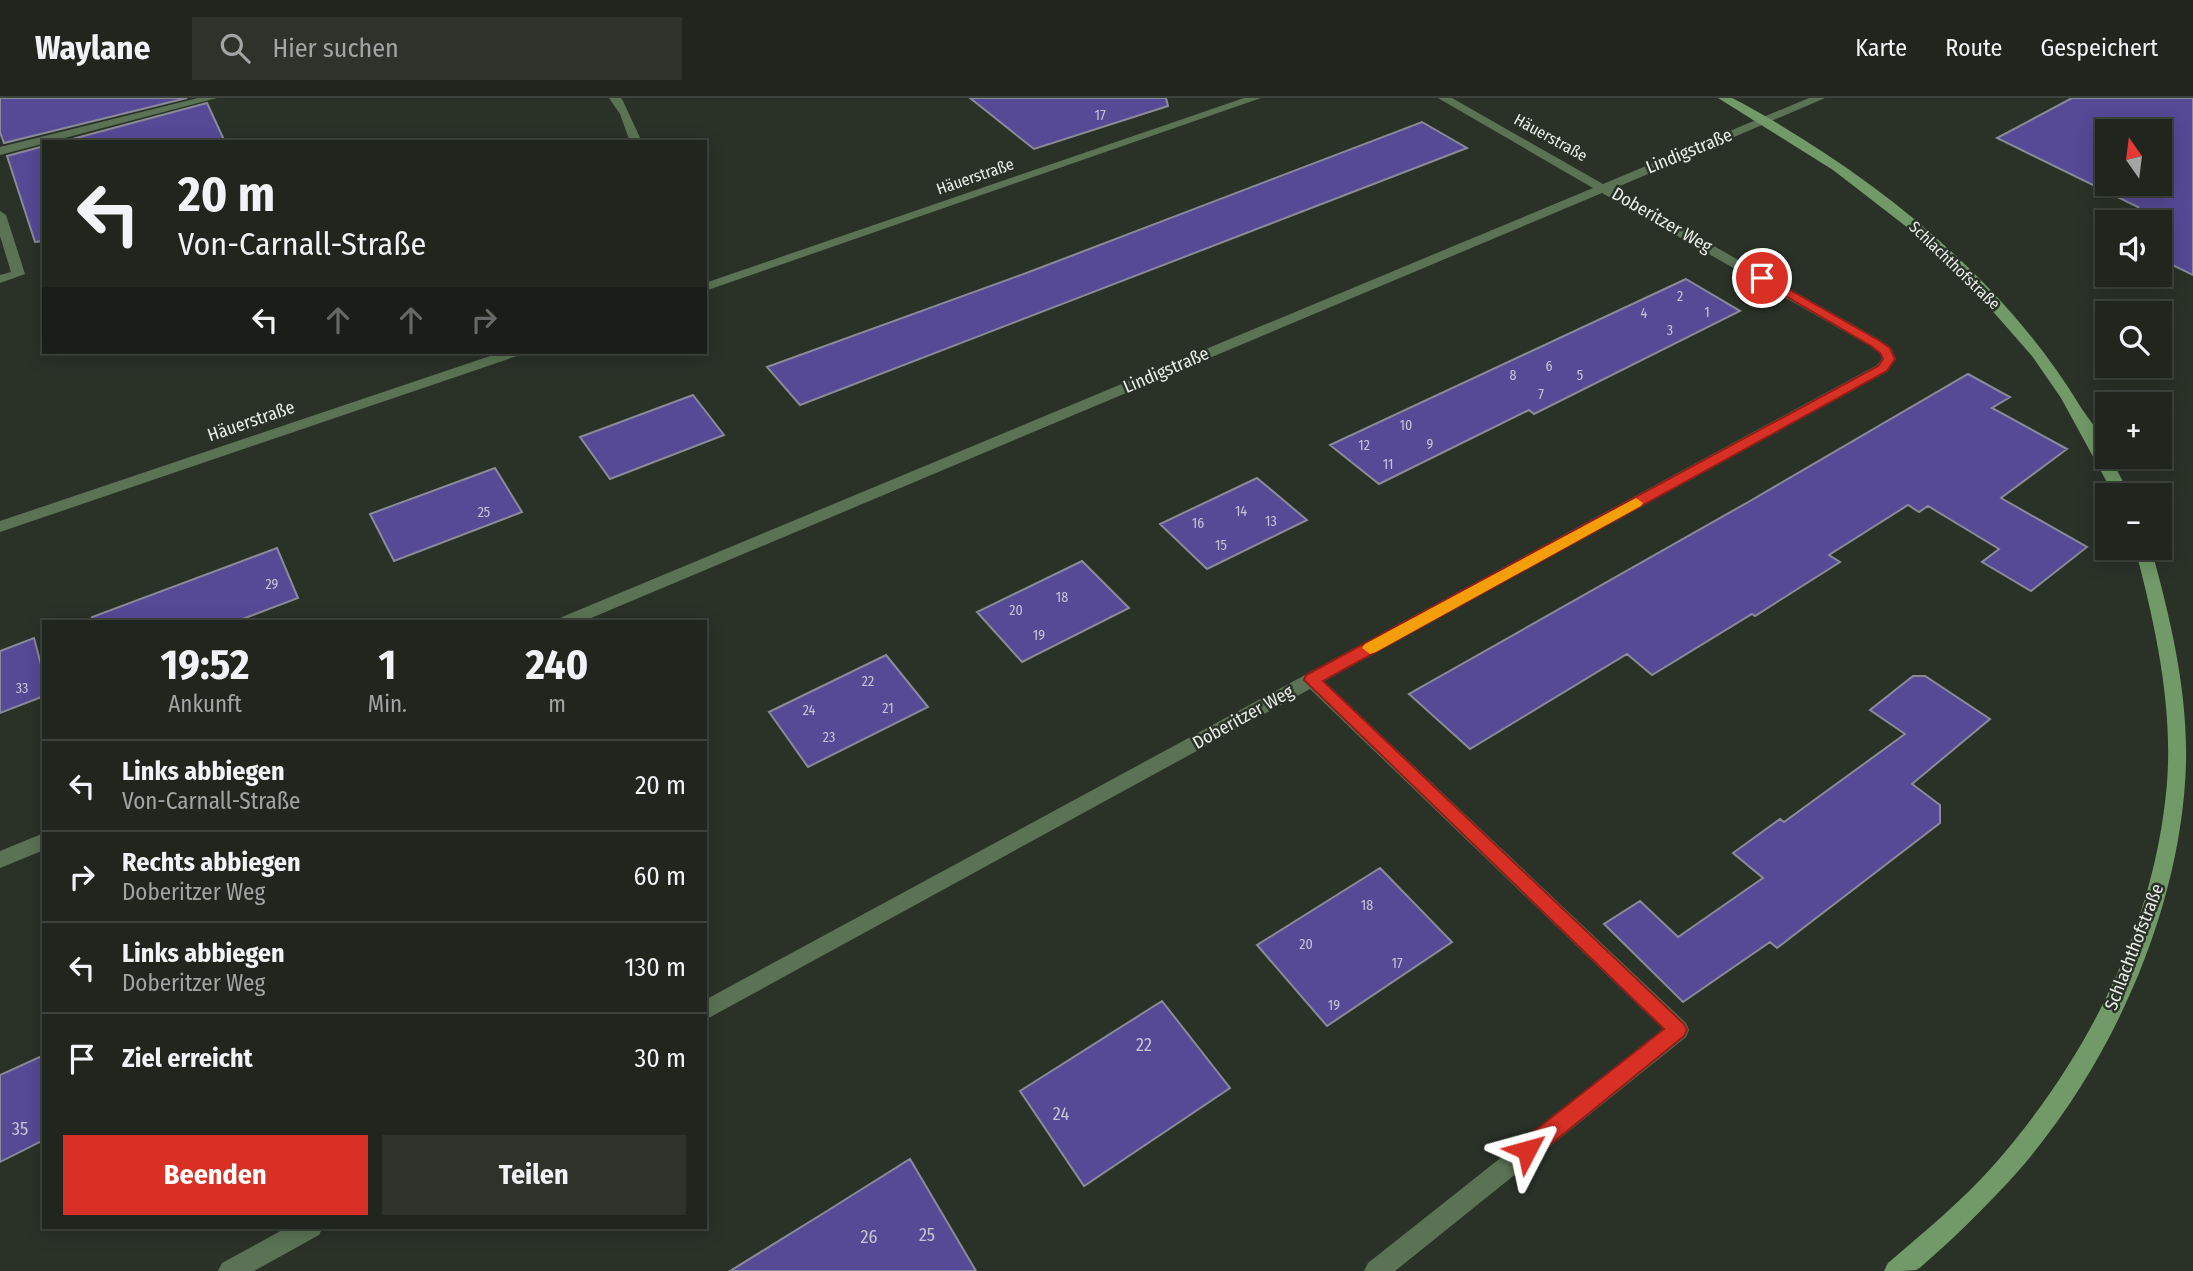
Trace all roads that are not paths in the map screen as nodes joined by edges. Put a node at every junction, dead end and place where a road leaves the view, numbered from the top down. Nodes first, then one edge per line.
1 (211, 98) edge
2 (615, 98) edge
3 (1255, 98) edge
4 (1444, 98) edge
5 (1724, 98) edge
6 (1819, 98) edge
7 (1765, 121) junction
8 (42, 140) edge
9 (44, 140) edge
10 (635, 140) edge
11 (0, 151) edge
12 (1604, 187) junction
13 (0, 215) edge
14 (0, 279) edge
15 (707, 286) edge
16 (509, 354) edge
17 (2116, 483) edge
18 (0, 527) edge
19 (2146, 560) edge
20 (570, 620) edge
21 (1312, 680) junction
22 (42, 842) edge
23 (0, 860) edge
24 (707, 1010) edge
25 (307, 1229) edge
26 (230, 1271) edge
27 (1376, 1271) edge
28 (1896, 1271) edge

1 - 9 street
2 - 10 street
3 - 15 street, Häuerstraße
4 - 12 street, Häuerstraße
5 - 7 street, Schlachthofstraße
6 - 7 street, Lindigstraße
7 - 12 street, Lindigstraße
7 - 17 street, Schlachthofstraße
8 - 11 street
12 - 20 street, Lindigstraße
12 - 21 street, Doberitzer Weg
13 - 14 street
16 - 18 street, Häuerstraße
19 - 28 street, Schlachthofstraße
21 - 24 street, Doberitzer Weg
21 - 27 street
22 - 23 street
25 - 26 street

